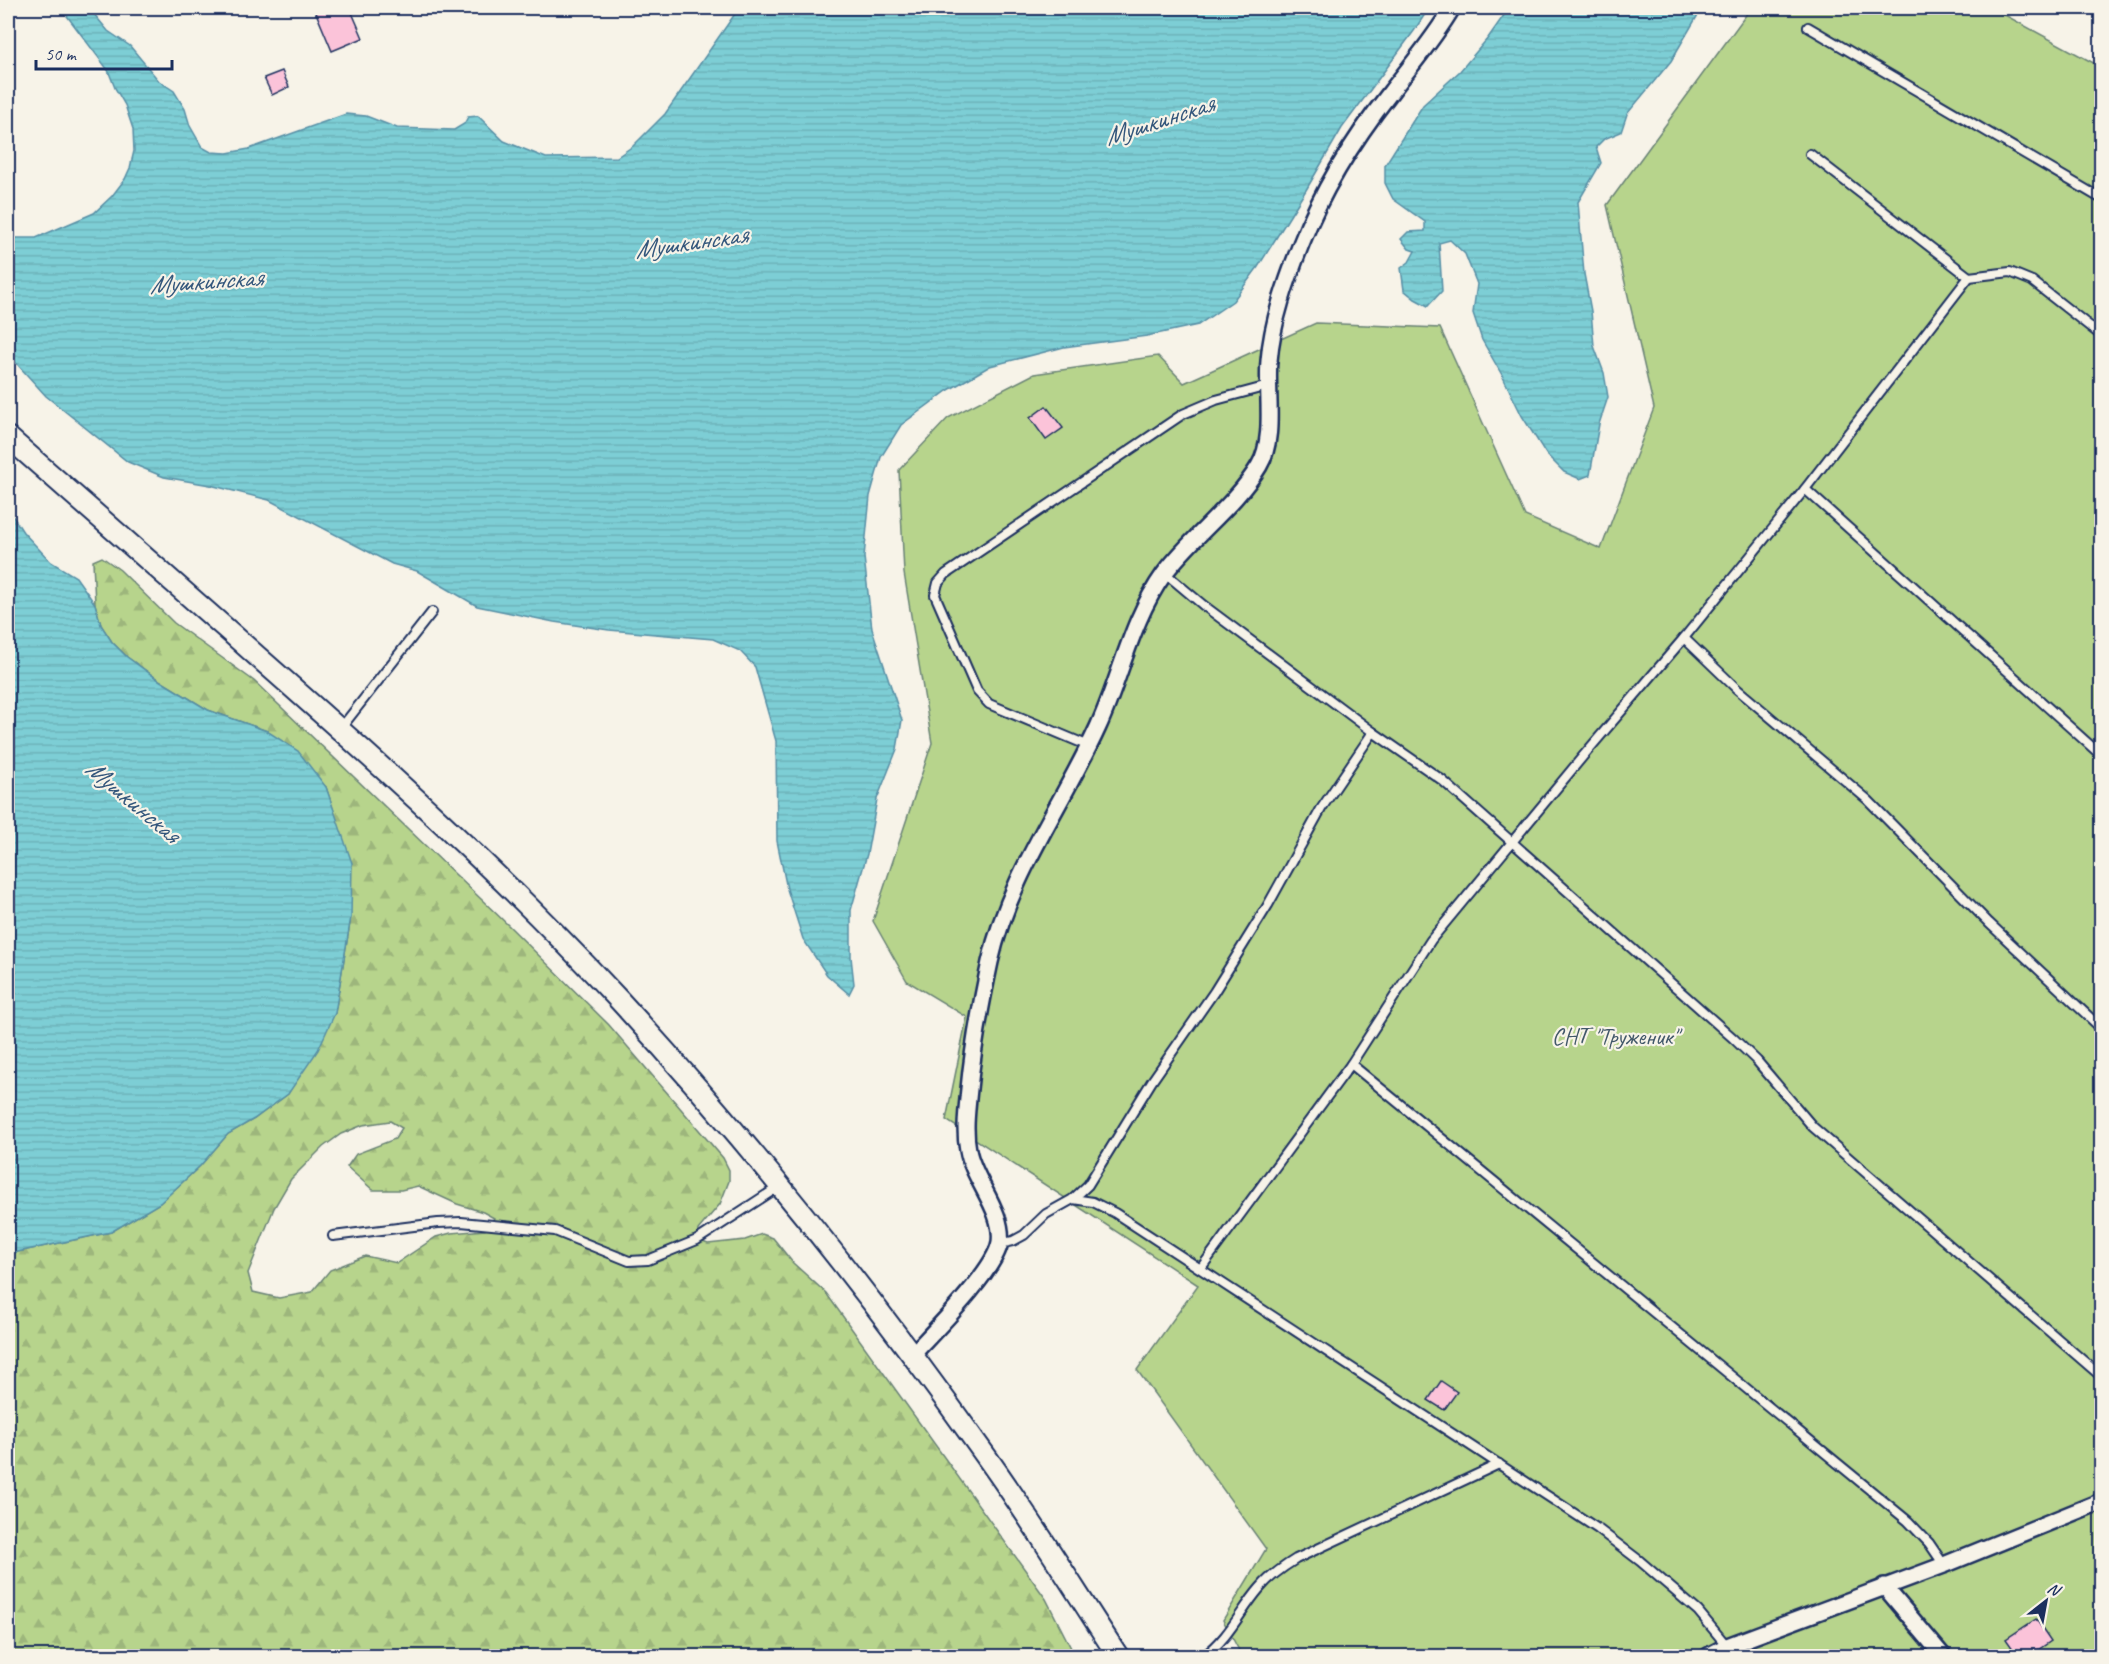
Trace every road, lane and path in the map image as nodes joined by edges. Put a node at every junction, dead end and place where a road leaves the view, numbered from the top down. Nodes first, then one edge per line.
1 (1452, 8) edge
2 (1808, 27) dead end
3 (1810, 154) dead end
4 (2102, 199) edge
5 (1969, 277) junction
6 (2102, 336) edge
7 (1268, 386) junction
8 (8, 437) edge
9 (1805, 489) junction
10 (1165, 573) junction
11 (432, 612) dead end
12 (1684, 638) junction
13 (340, 729) junction
14 (1373, 732) junction
15 (1089, 746) junction
16 (2102, 756) edge
17 (1511, 843) junction
18 (2102, 1029) edge
19 (1351, 1064) junction
20 (781, 1185) junction
21 (1073, 1199) junction
22 (333, 1236) dead end
23 (1000, 1244) junction
24 (1201, 1268) junction
25 (912, 1355) junction
26 (2102, 1377) edge
27 (1499, 1464) junction
28 (2102, 1501) edge
29 (1944, 1565) junction
30 (1884, 1586) junction
31 (1730, 1651) edge
32 (1118, 1656) edge
33 (1204, 1656) edge
34 (1708, 1656) edge
35 (1943, 1656) edge

1 - 7 street
2 - 4 lane
3 - 5 lane
5 - 6 lane
5 - 9 lane
7 - 10 street
7 - 15 lane
8 - 13 street
9 - 12 lane
9 - 16 lane
10 - 14 lane
10 - 15 street
11 - 13 lane
12 - 17 lane
12 - 18 lane
13 - 20 street
14 - 17 lane
14 - 21 lane
15 - 23 street
17 - 19 lane
17 - 26 lane
19 - 24 lane
19 - 29 lane
20 - 22 lane
20 - 25 street
21 - 23 lane
21 - 24 lane
23 - 25 street
24 - 27 lane
25 - 32 street
27 - 31 lane
27 - 33 lane
28 - 29 street
29 - 30 street
30 - 31 street
30 - 35 street
31 - 34 street

